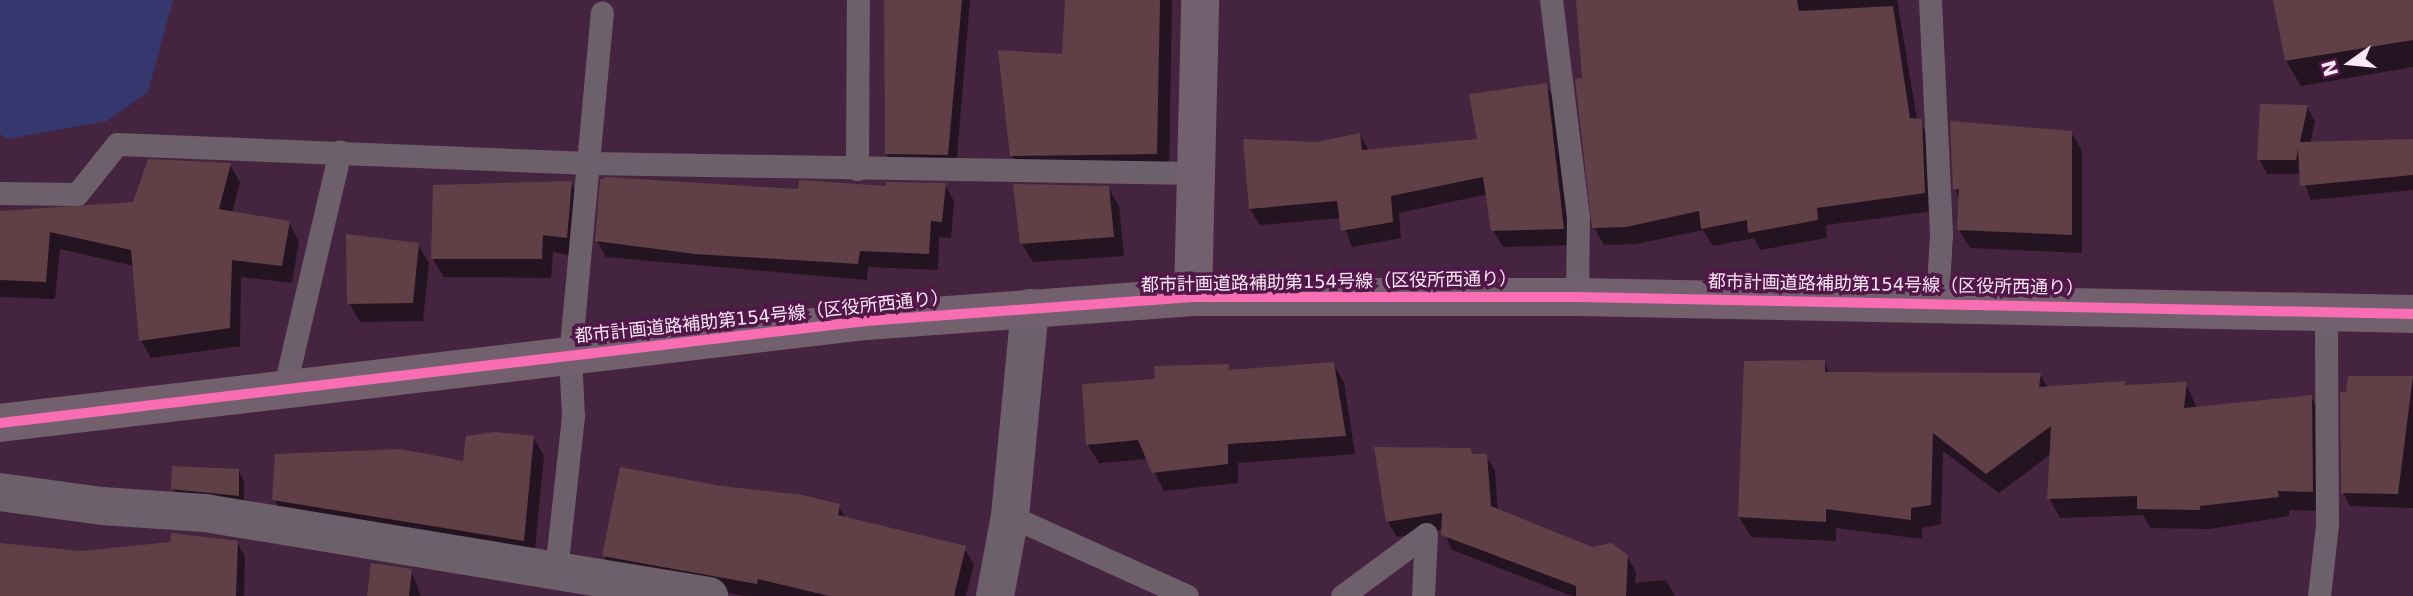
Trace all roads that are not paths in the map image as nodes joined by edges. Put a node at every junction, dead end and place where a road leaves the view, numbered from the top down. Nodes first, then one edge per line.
1 (858, 0) edge
2 (1200, 0) edge
3 (1550, 0) edge
4 (1930, 0) edge
5 (601, 12) dead end
6 (340, 151) junction
7 (590, 163) junction
8 (857, 169) junction
9 (1196, 173) junction
10 (0, 193) edge
11 (1193, 297) junction
12 (1577, 297) junction
13 (1937, 303) junction
14 (1030, 308) junction
15 (2326, 311) junction
16 (2413, 314) edge
17 (570, 356) junction
18 (284, 390) junction
19 (0, 423) edge
20 (0, 492) edge
21 (1010, 516) junction
22 (556, 570) junction
23 (709, 596) edge
24 (995, 596) edge
25 (1188, 596) edge
26 (1342, 596) edge
27 (1423, 596) edge
28 (2319, 596) edge

1 - 8 lane
2 - 9 street
3 - 12 lane
4 - 13 lane
5 - 7 lane
6 - 7 lane
6 - 10 lane
6 - 18 lane
7 - 8 lane
7 - 17 lane
8 - 9 lane
9 - 11 street
11 - 12 street, 都市計画道路補助第154号線（区役所西通り）
11 - 14 street, 都市計画道路補助第154号線（区役所西通り）
12 - 13 street, 都市計画道路補助第154号線（区役所西通り）
13 - 15 street, 都市計画道路補助第154号線（区役所西通り）
14 - 17 street, 都市計画道路補助第154号線（区役所西通り）
14 - 21 street
15 - 16 street, 都市計画道路補助第154号線（区役所西通り）
15 - 28 lane
17 - 18 street, 都市計画道路補助第154号線（区役所西通り）
17 - 22 lane
18 - 19 street, 都市計画道路補助第154号線（区役所西通り）
20 - 22 street
21 - 24 street
21 - 25 lane
22 - 23 street
26 - 27 lane

